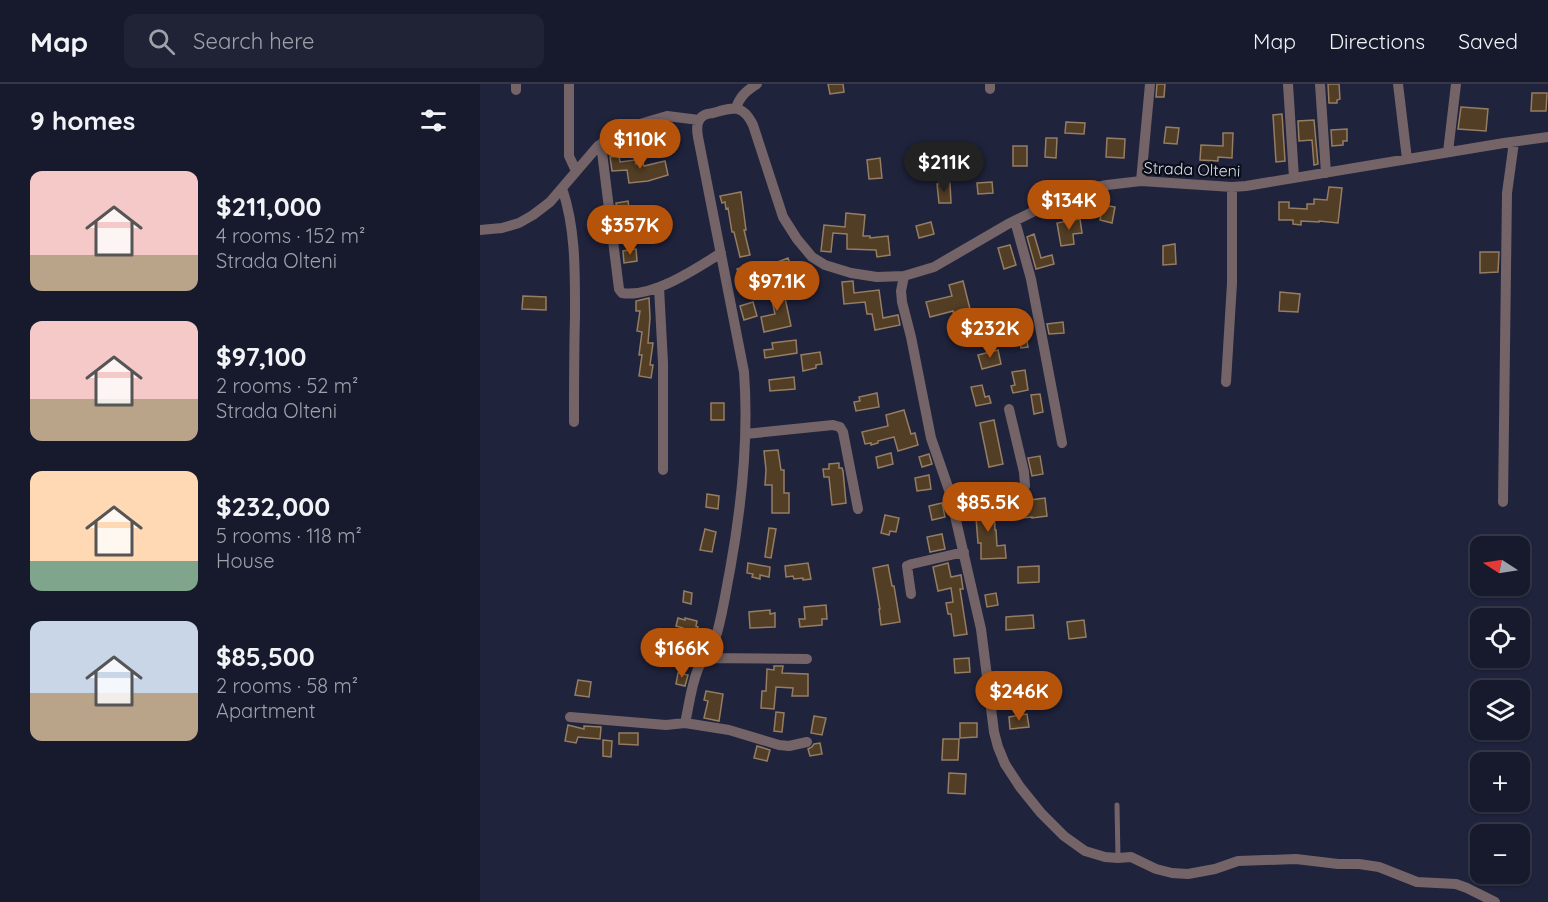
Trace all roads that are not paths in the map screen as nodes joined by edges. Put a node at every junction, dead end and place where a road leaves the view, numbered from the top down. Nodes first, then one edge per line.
1 (569, 84) edge
2 (757, 84) edge
3 (1150, 84) edge
4 (1288, 84) edge
5 (1320, 84) edge
6 (1398, 84) edge
7 (1456, 84) edge
8 (736, 108) junction
9 (699, 120) junction
10 (1548, 137) edge
11 (1514, 141) junction
12 (601, 144) junction
13 (1448, 152) junction
14 (1407, 159) junction
15 (576, 171) junction
16 (1326, 173) junction
17 (1294, 178) junction
18 (1141, 181) junction
19 (1232, 187) junction
20 (562, 188) junction
21 (1015, 220) junction
22 (480, 230) edge
23 (721, 253) junction
24 (904, 276) junction
25 (659, 287) junction
26 (1226, 382) dead end
27 (1009, 409) dead end
28 (574, 422) dead end
29 (746, 434) junction
30 (1062, 443) dead end
31 (663, 470) dead end
32 (952, 500) junction
33 (1503, 502) dead end
34 (858, 508) dead end
35 (964, 552) junction
36 (911, 594) dead end
37 (702, 658) junction
38 (807, 659) dead end
39 (570, 717) dead end
40 (685, 723) junction
41 (807, 742) dead end
42 (1117, 805) dead end
43 (1118, 858) junction
44 (1495, 902) edge

1 - 15 street
2 - 8 street
3 - 18 street
4 - 17 street
5 - 16 street
6 - 14 street
7 - 13 street
8 - 9 street
8 - 24 street, Strada Olteni
9 - 12 street
9 - 23 street
10 - 11 street, Strada Olteni
11 - 13 street, Strada Olteni
11 - 33 street
12 - 15 street
12 - 25 street
13 - 14 street, Strada Olteni
14 - 16 street, Strada Olteni
15 - 20 street
16 - 17 street, Strada Olteni
17 - 19 street, Strada Olteni
18 - 19 street, Strada Olteni
18 - 21 street, Strada Olteni
19 - 26 street
20 - 22 street
20 - 28 street
21 - 24 street, Strada Olteni
21 - 30 street
23 - 25 street
23 - 29 street
24 - 32 street
25 - 31 street
27 - 32 street
29 - 34 street
29 - 37 street
32 - 35 street
35 - 36 street
35 - 43 street
37 - 38 street
37 - 40 street
39 - 40 street
40 - 41 street
42 - 43 lane
43 - 44 street

